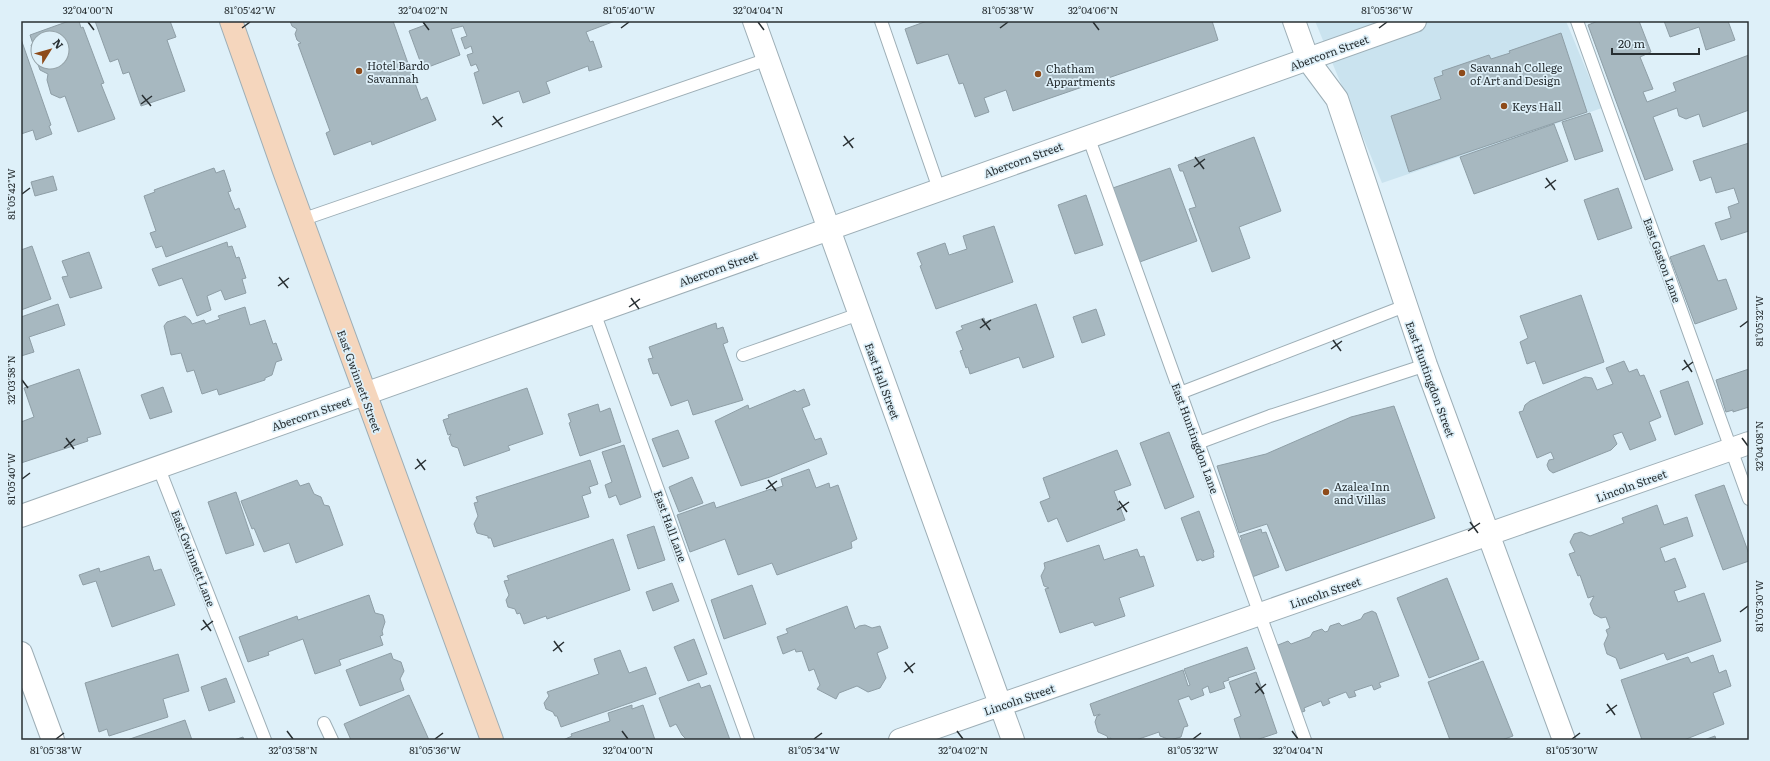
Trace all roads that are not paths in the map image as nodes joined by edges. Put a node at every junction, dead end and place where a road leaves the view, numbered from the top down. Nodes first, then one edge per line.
1 (231, 21) edge
2 (754, 21) edge
3 (881, 21) edge
4 (1294, 21) edge
5 (1415, 21) edge
6 (1577, 21) edge
7 (768, 59) junction
8 (1308, 60) junction
9 (1088, 136) junction
10 (939, 189) junction
11 (301, 220) junction
12 (828, 229) junction
13 (1406, 306) junction
14 (594, 312) junction
15 (859, 314) junction
16 (743, 355) dead end
17 (1426, 365) junction
18 (1180, 393) junction
19 (365, 394) junction
20 (1198, 443) junction
21 (1740, 446) edge
22 (158, 466) junction
23 (1749, 499) edge
24 (21, 516) edge
25 (1488, 536) junction
26 (1260, 614) junction
27 (21, 653) edge
28 (1000, 705) junction
29 (324, 723) dead end
30 (52, 740) edge
31 (265, 740) edge
32 (332, 740) edge
33 (492, 740) edge
34 (748, 740) edge
35 (900, 740) edge
36 (1013, 740) edge
37 (1305, 740) edge
38 (1564, 740) edge

1 - 11 main road, East Gwinnett Street
2 - 7 street, East Hall Street
3 - 10 lane
4 - 8 street, East Huntingdon Street
5 - 8 street, Abercorn Street
6 - 21 lane, East Gaston Lane
7 - 11 lane
7 - 12 street, East Hall Street
8 - 9 street, Abercorn Street
8 - 13 street, East Huntingdon Street
9 - 10 street, Abercorn Street
9 - 18 lane, East Huntingdon Lane
10 - 12 street, Abercorn Street
11 - 19 main road, East Gwinnett Street
12 - 14 street, Abercorn Street
12 - 15 street, East Hall Street
13 - 17 street, East Huntingdon Street
13 - 18 lane
14 - 19 street, Abercorn Street
14 - 34 lane, East Hall Lane
15 - 16 lane
15 - 28 street, East Hall Street
17 - 20 lane
17 - 25 street, East Huntingdon Street
18 - 20 lane, East Huntingdon Lane
19 - 22 street, Abercorn Street
19 - 33 main road, East Gwinnett Street
20 - 26 lane, East Huntingdon Lane
21 - 23 lane, East Gaston Lane
21 - 25 street, Lincoln Street
22 - 24 street, Abercorn Street
22 - 31 lane, East Gwinnett Lane
25 - 26 street, Lincoln Street
25 - 38 street, East Huntingdon Street
26 - 28 street, Lincoln Street
26 - 37 lane, East Huntingdon Lane
27 - 30 street
28 - 35 street, Lincoln Street
28 - 36 street, East Hall Street
29 - 32 lane

